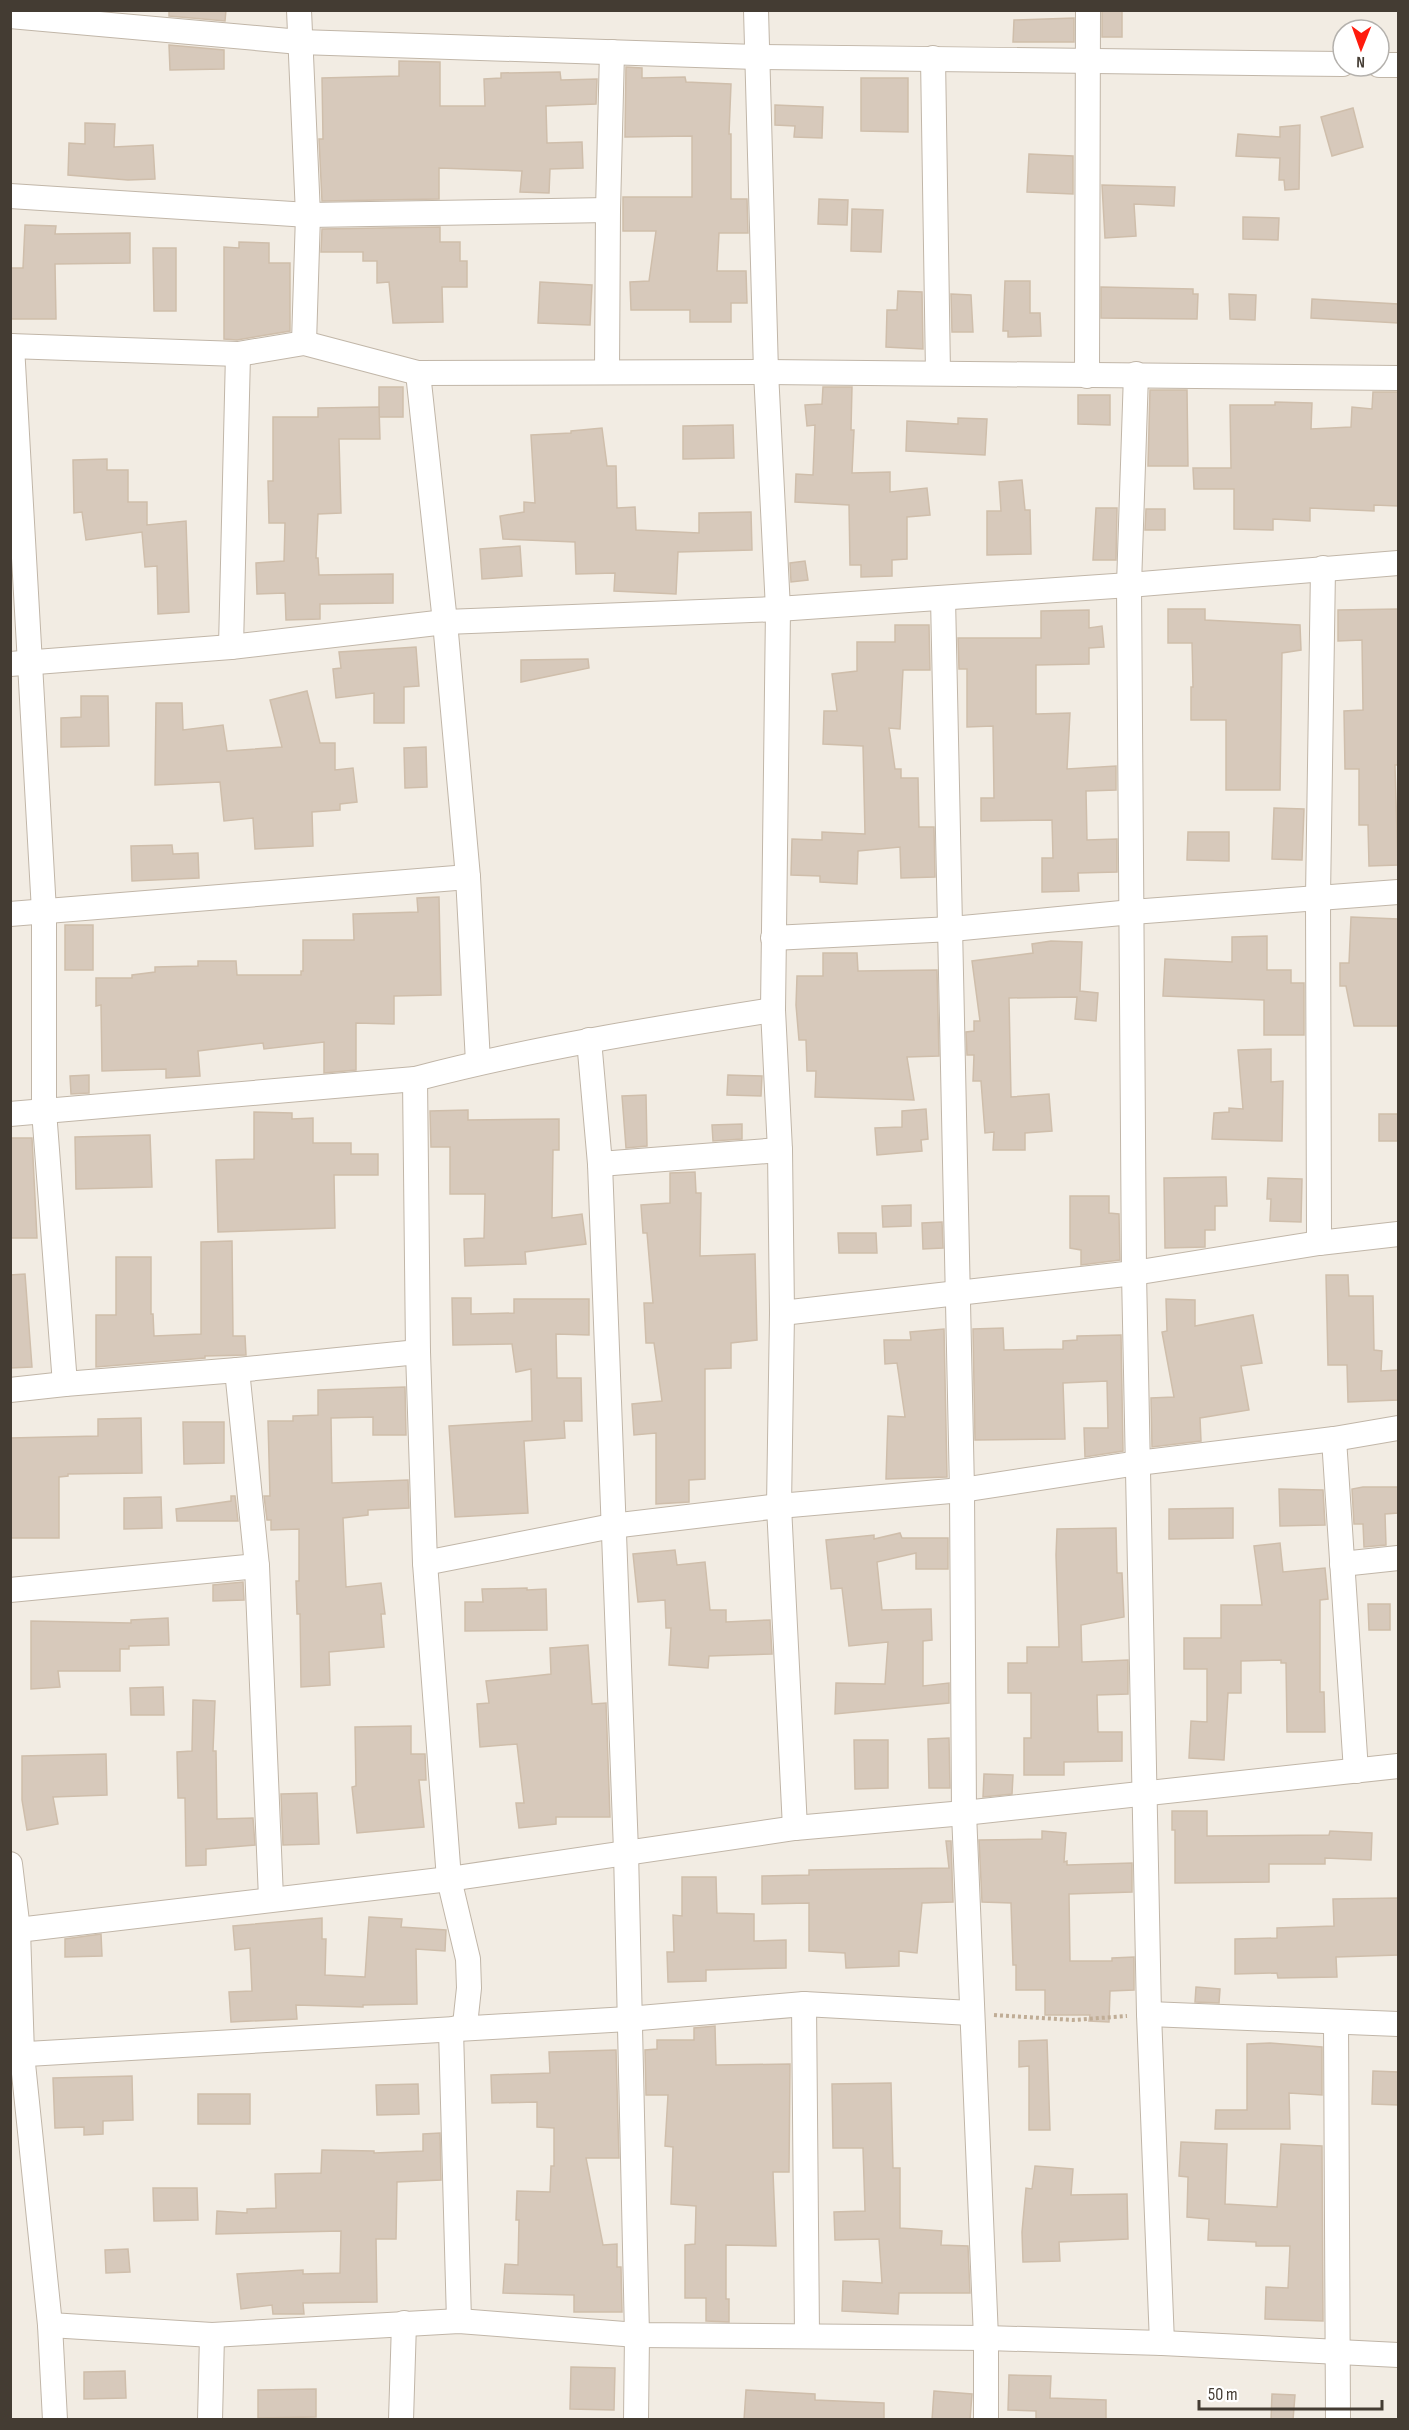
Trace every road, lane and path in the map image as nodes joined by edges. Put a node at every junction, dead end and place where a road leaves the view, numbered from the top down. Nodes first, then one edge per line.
1 (299, 10) edge
2 (756, 10) edge
3 (1088, 10) edge
4 (10, 16) edge
5 (300, 42) junction
6 (612, 52) junction
7 (756, 57) junction
8 (933, 58) junction
9 (1088, 60) junction
10 (1331, 64) edge
11 (10, 196) edge
12 (608, 210) junction
13 (308, 215) junction
14 (304, 343) junction
15 (11, 346) edge
16 (238, 354) junction
17 (607, 372) junction
18 (766, 372) junction
19 (418, 373) junction
20 (938, 373) junction
21 (1136, 374) junction
22 (1087, 376) junction
23 (1398, 378) edge
24 (1398, 563) edge
25 (1323, 568) junction
26 (1129, 585) junction
27 (943, 598) junction
28 (778, 609) junction
29 (445, 622) junction
30 (231, 647) junction
31 (19, 663) edge
32 (468, 877) junction
33 (1398, 892) edge
34 (1318, 897) junction
35 (44, 911) junction
36 (1132, 912) junction
37 (10, 914) edge
38 (952, 929) junction
39 (773, 938) junction
40 (773, 1010) junction
41 (589, 1040) junction
42 (478, 1062) junction
43 (415, 1079) junction
44 (44, 1111) junction
45 (10, 1114) edge
46 (780, 1150) junction
47 (600, 1164) junction
48 (1398, 1234) edge
49 (1319, 1243) junction
50 (1134, 1273) junction
51 (958, 1294) junction
52 (782, 1313) junction
53 (418, 1352) junction
54 (237, 1370) junction
55 (65, 1384) junction
56 (10, 1390) edge
57 (1398, 1428) edge
58 (1334, 1439) junction
59 (1138, 1463) junction
60 (962, 1490) junction
61 (779, 1506) junction
62 (612, 1526) junction
63 (1398, 1558) edge
64 (425, 1563) junction
65 (1342, 1564) junction
66 (256, 1566) junction
67 (10, 1590) edge
68 (1398, 1766) edge
69 (1356, 1771) junction
70 (1144, 1793) junction
71 (964, 1814) junction
72 (795, 1828) junction
73 (626, 1851) junction
74 (10, 1864) edge
75 (449, 1879) junction
76 (271, 1898) junction
77 (18, 1929) junction
78 (804, 2004) junction
79 (971, 2013) junction
80 (1149, 2014) junction
81 (628, 2019) junction
82 (1336, 2022) junction
83 (1398, 2024) edge
84 (452, 2030) junction
85 (16, 2055) edge
86 (459, 2321) junction
87 (404, 2322) junction
88 (50, 2325) junction
89 (213, 2335) junction
90 (637, 2335) junction
91 (807, 2335) junction
92 (986, 2338) junction
93 (1162, 2343) junction
94 (1338, 2353) junction
95 (1398, 2355) edge
96 (55, 2420) edge
97 (210, 2420) edge
98 (401, 2420) edge
99 (636, 2420) edge
100 (986, 2420) edge
101 (1338, 2420) edge

1 - 5 street
2 - 7 street
3 - 9 street
4 - 5 street
5 - 6 street
5 - 13 street
6 - 7 street
6 - 12 street
7 - 8 street
7 - 18 street
8 - 9 street
8 - 20 street
9 - 10 street
9 - 22 street
11 - 13 street
12 - 13 street
12 - 17 street
13 - 14 street
14 - 16 street
14 - 19 street
15 - 16 street
15 - 31 street
16 - 30 street
17 - 18 street
17 - 19 street
18 - 20 street
18 - 28 street
19 - 29 street
20 - 22 street
21 - 22 street
21 - 23 street
21 - 26 street
24 - 25 street
25 - 26 street
25 - 34 street
26 - 27 street
26 - 36 street
27 - 28 street
27 - 38 street
28 - 29 street
28 - 39 street
29 - 30 street
29 - 32 street
30 - 31 street
31 - 35 street
32 - 35 street
32 - 42 street
33 - 34 street
34 - 36 street
34 - 49 street
35 - 37 street
35 - 44 street
36 - 38 street
36 - 50 street
38 - 39 street
38 - 51 street
39 - 40 street
40 - 41 street
40 - 46 street
41 - 42 street
41 - 47 street
42 - 43 street
43 - 44 street
43 - 53 street
44 - 45 street
44 - 55 street
46 - 47 street
46 - 52 street
47 - 62 street
48 - 49 street
49 - 50 street
50 - 51 street
50 - 59 street
51 - 52 street
51 - 60 street
52 - 61 street
53 - 54 street
53 - 64 street
54 - 55 street
54 - 66 street
55 - 56 street
57 - 58 street
58 - 59 street
58 - 65 street
59 - 60 street
59 - 70 street
60 - 61 street
60 - 71 street
61 - 62 street
61 - 72 street
62 - 64 street
62 - 73 street
63 - 65 street
64 - 75 street
65 - 69 street
66 - 67 street
66 - 76 street
68 - 69 street
69 - 70 street
70 - 71 street
70 - 80 street
71 - 72 street
71 - 79 street
72 - 73 street
73 - 75 street
73 - 81 street
74 - 77 street
75 - 76 street
75 - 84 street
76 - 77 street
77 - 85 street
78 - 79 street
78 - 81 street
78 - 91 street
79 - 80 path
79 - 92 street
80 - 82 street
80 - 93 street
81 - 84 street
81 - 90 street
82 - 83 street
82 - 94 street
84 - 85 street
84 - 86 street
85 - 88 street
86 - 87 street
86 - 90 street
87 - 89 street
87 - 98 street
88 - 89 street
88 - 96 street
89 - 97 street
90 - 91 street
90 - 99 street
91 - 92 street
92 - 93 street
92 - 100 street
93 - 94 street
94 - 95 street
94 - 101 street

